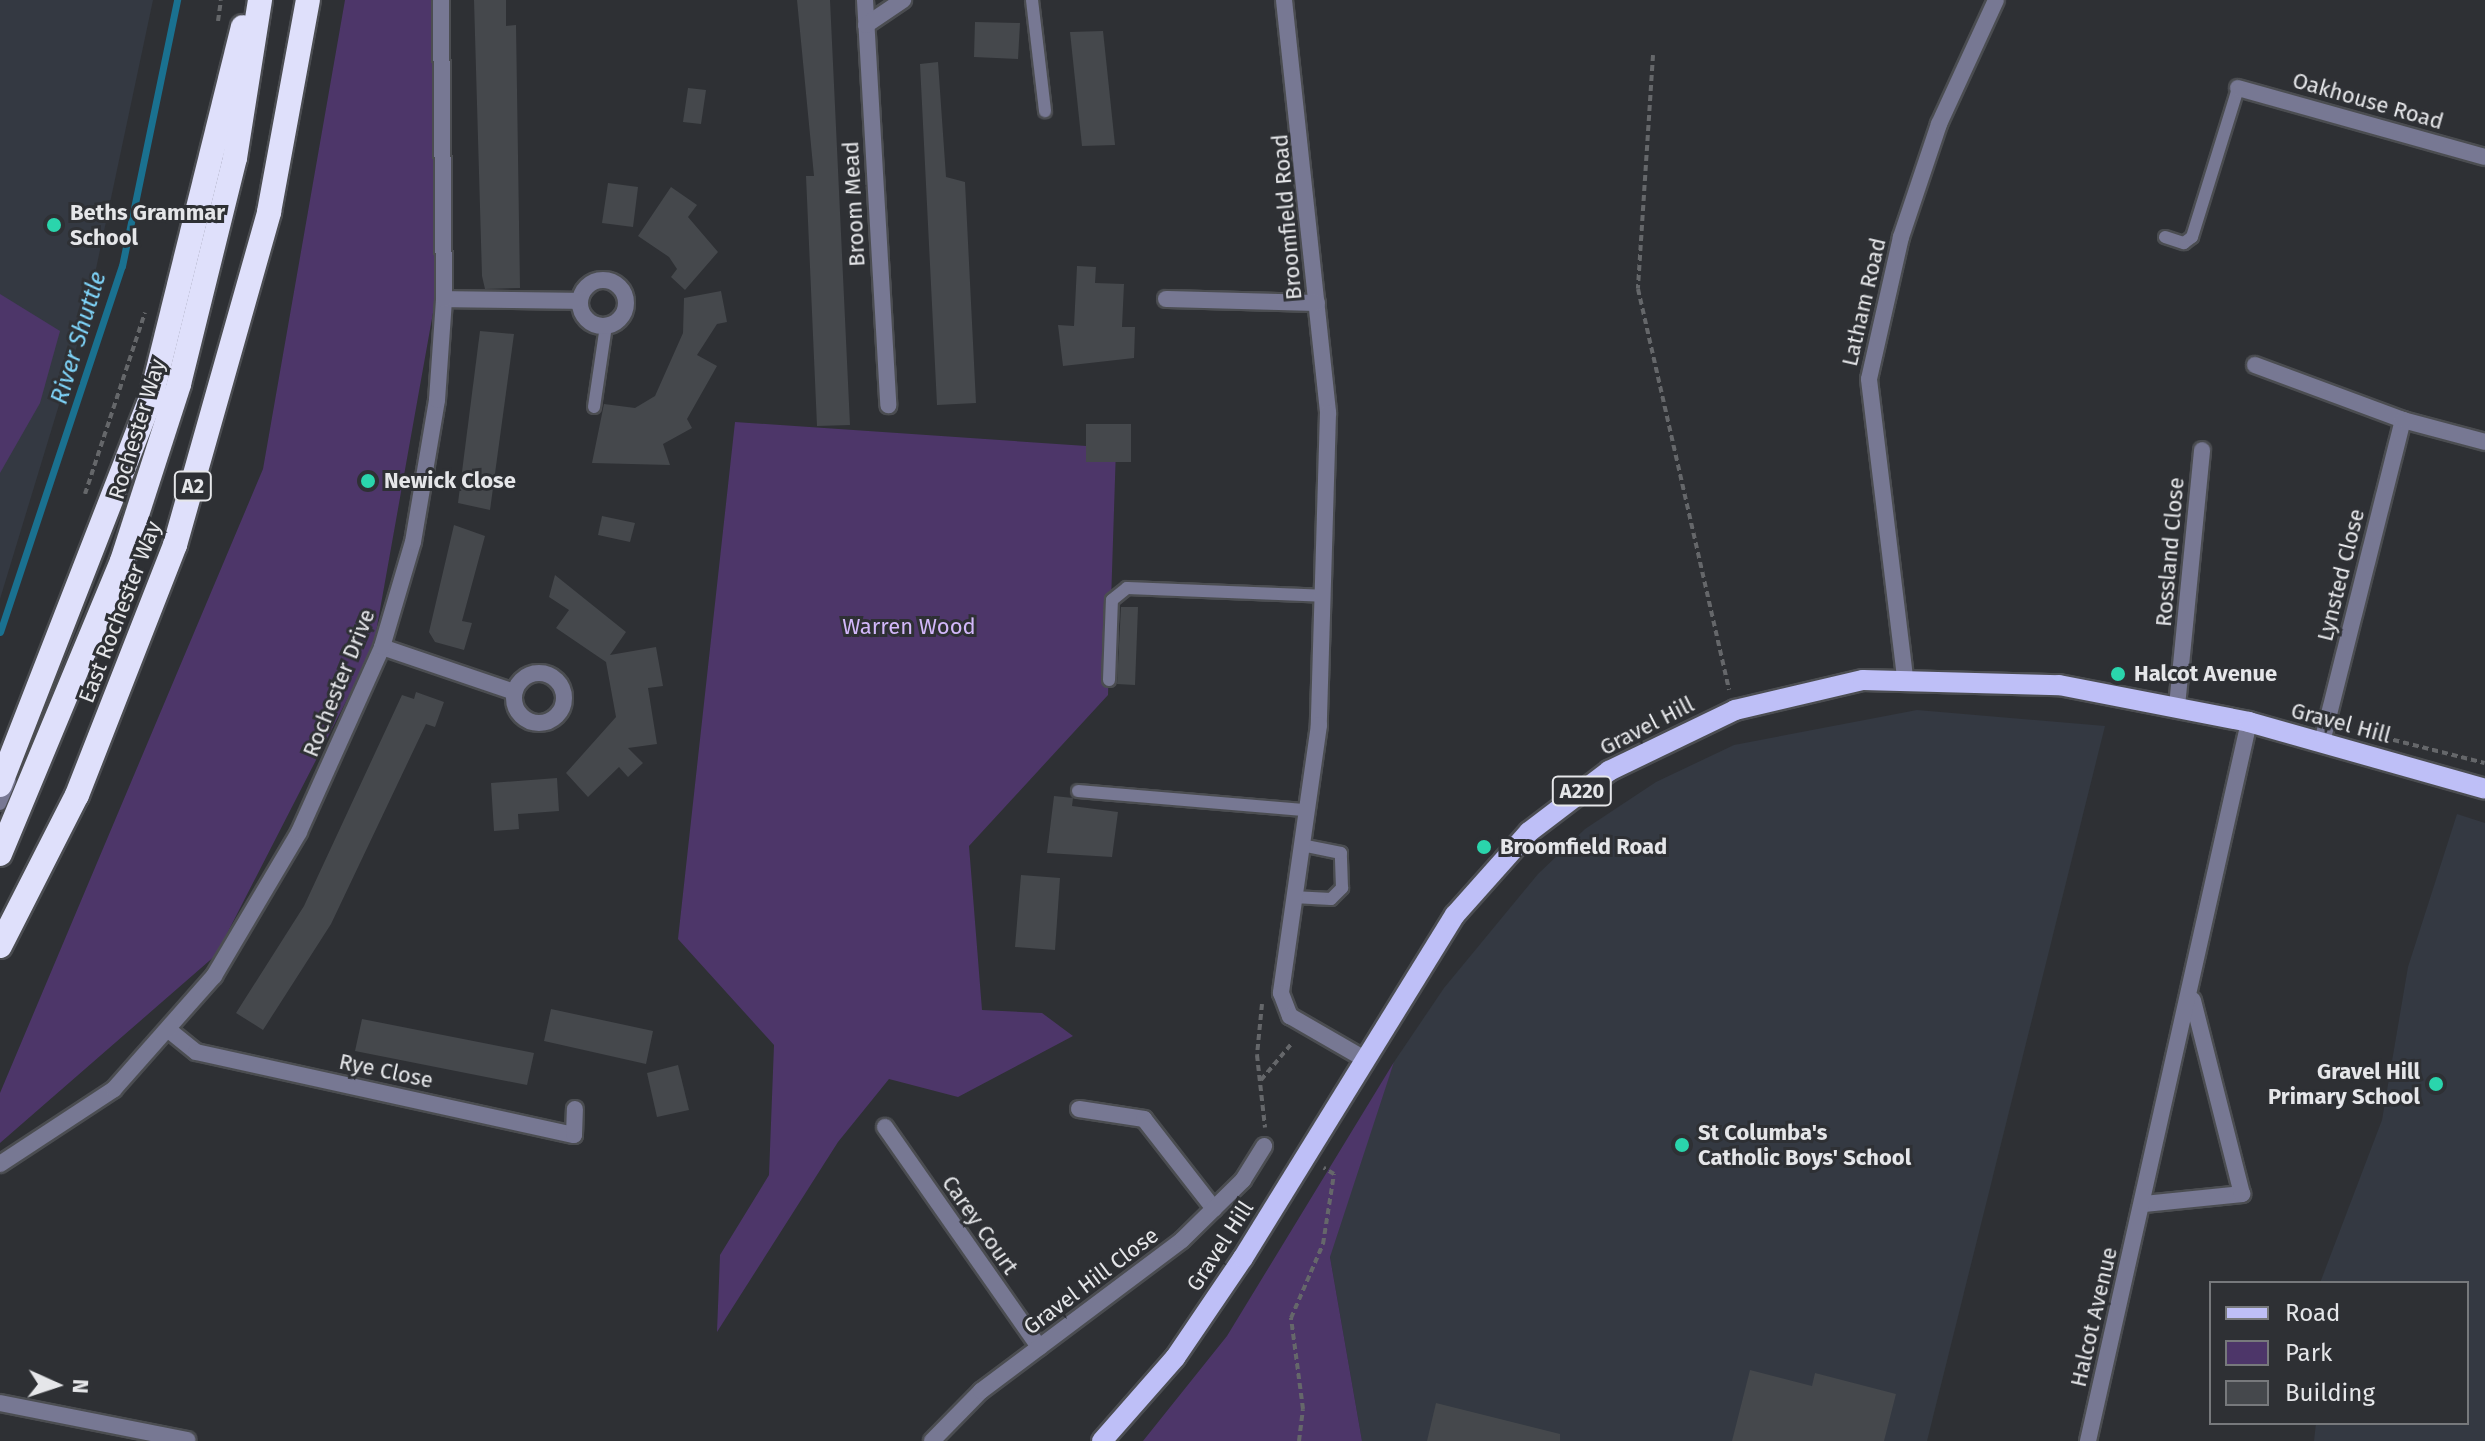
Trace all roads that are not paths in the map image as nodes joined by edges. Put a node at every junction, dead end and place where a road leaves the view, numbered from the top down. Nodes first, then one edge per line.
1 (250, 0) edge
2 (260, 0) edge
3 (308, 0) edge
4 (441, 0) edge
5 (865, 0) edge
6 (903, 0) edge
7 (1032, 0) edge
8 (1284, 0) edge
9 (1996, 0) edge
10 (866, 25) junction
11 (2238, 88) joint
12 (1045, 111) dead end
13 (2485, 157) edge
14 (2165, 237) dead end
15 (444, 299) junction
16 (1166, 299) dead end
17 (580, 301) junction
18 (1317, 303) junction
19 (606, 326) junction
20 (2255, 365) dead end
21 (888, 405) dead end
22 (594, 407) dead end
23 (2403, 420) junction
24 (2485, 442) edge
25 (2202, 450) dead end
26 (97, 552) junction
27 (1323, 596) junction
28 (382, 647) junction
29 (1905, 677) junction
30 (1109, 680) dead end
31 (514, 692) dead end
32 (2177, 706) junction
33 (2249, 722) junction
34 (2322, 742) junction
35 (0, 785) edge
36 (2485, 789) edge
37 (1078, 791) dead end
38 (0, 804) edge
39 (1306, 810) junction
40 (1301, 845) junction
41 (0, 854) edge
42 (1293, 897) junction
43 (0, 946) edge
44 (2192, 995) junction
45 (170, 1031) junction
46 (1361, 1057) junction
47 (575, 1109) dead end
48 (1079, 1109) dead end
49 (885, 1127) dead end
50 (1264, 1146) road end
51 (0, 1164) edge
52 (2144, 1204) junction
53 (1214, 1209) junction
54 (1039, 1347) junction
55 (0, 1403) edge
56 (188, 1441) edge
57 (932, 1441) edge
58 (1102, 1441) edge
59 (2088, 1441) edge

1 - 26 highway
2 - 41 highway, Rochester Way / A2
3 - 43 highway, East Rochester Way / A2
4 - 15 street, Rochester Drive
5 - 10 street, Broom Mead
6 - 10 street
7 - 12 lane
8 - 18 street, Broomfield Road
9 - 29 street, Latham Road
10 - 21 street, Broom Mead
11 - 13 street, Oakhouse Road
11 - 14 lane
15 - 17 street
15 - 28 street, Rochester Drive
16 - 18 street
17 - 19 street
17 - 19 street
18 - 27 street, Broomfield Road
19 - 22 lane
20 - 23 street
23 - 24 street
23 - 34 street, Lynsted Close
25 - 32 street, Rossland Close
26 - 35 highway
26 - 38 lane
27 - 30 lane
27 - 39 street, Broomfield Road
28 - 31 street
28 - 45 street, Rochester Drive
29 - 32 main road, Gravel Hill / A220
29 - 46 main road, Gravel Hill / A220
32 - 33 main road, Gravel Hill / A220
33 - 34 main road, Gravel Hill / A220
33 - 44 street, Halcot Avenue
34 - 36 main road, Gravel Hill / A220
37 - 39 lane
39 - 40 street, Broomfield Road
40 - 42 street, Broomfield Road
40 - 42 lane
42 - 46 street, Broomfield Road
44 - 52 street, Halcot Avenue
44 - 52 street, Halcot Avenue
45 - 47 street, Rye Close
45 - 51 street, Rochester Drive
46 - 58 main road, Gravel Hill / A220
48 - 53 street
49 - 54 street, Carey Court
50 - 53 street, Gravel Hill Close
52 - 59 street, Halcot Avenue
53 - 54 street, Gravel Hill Close
54 - 57 street, Gravel Hill Close
55 - 56 street

